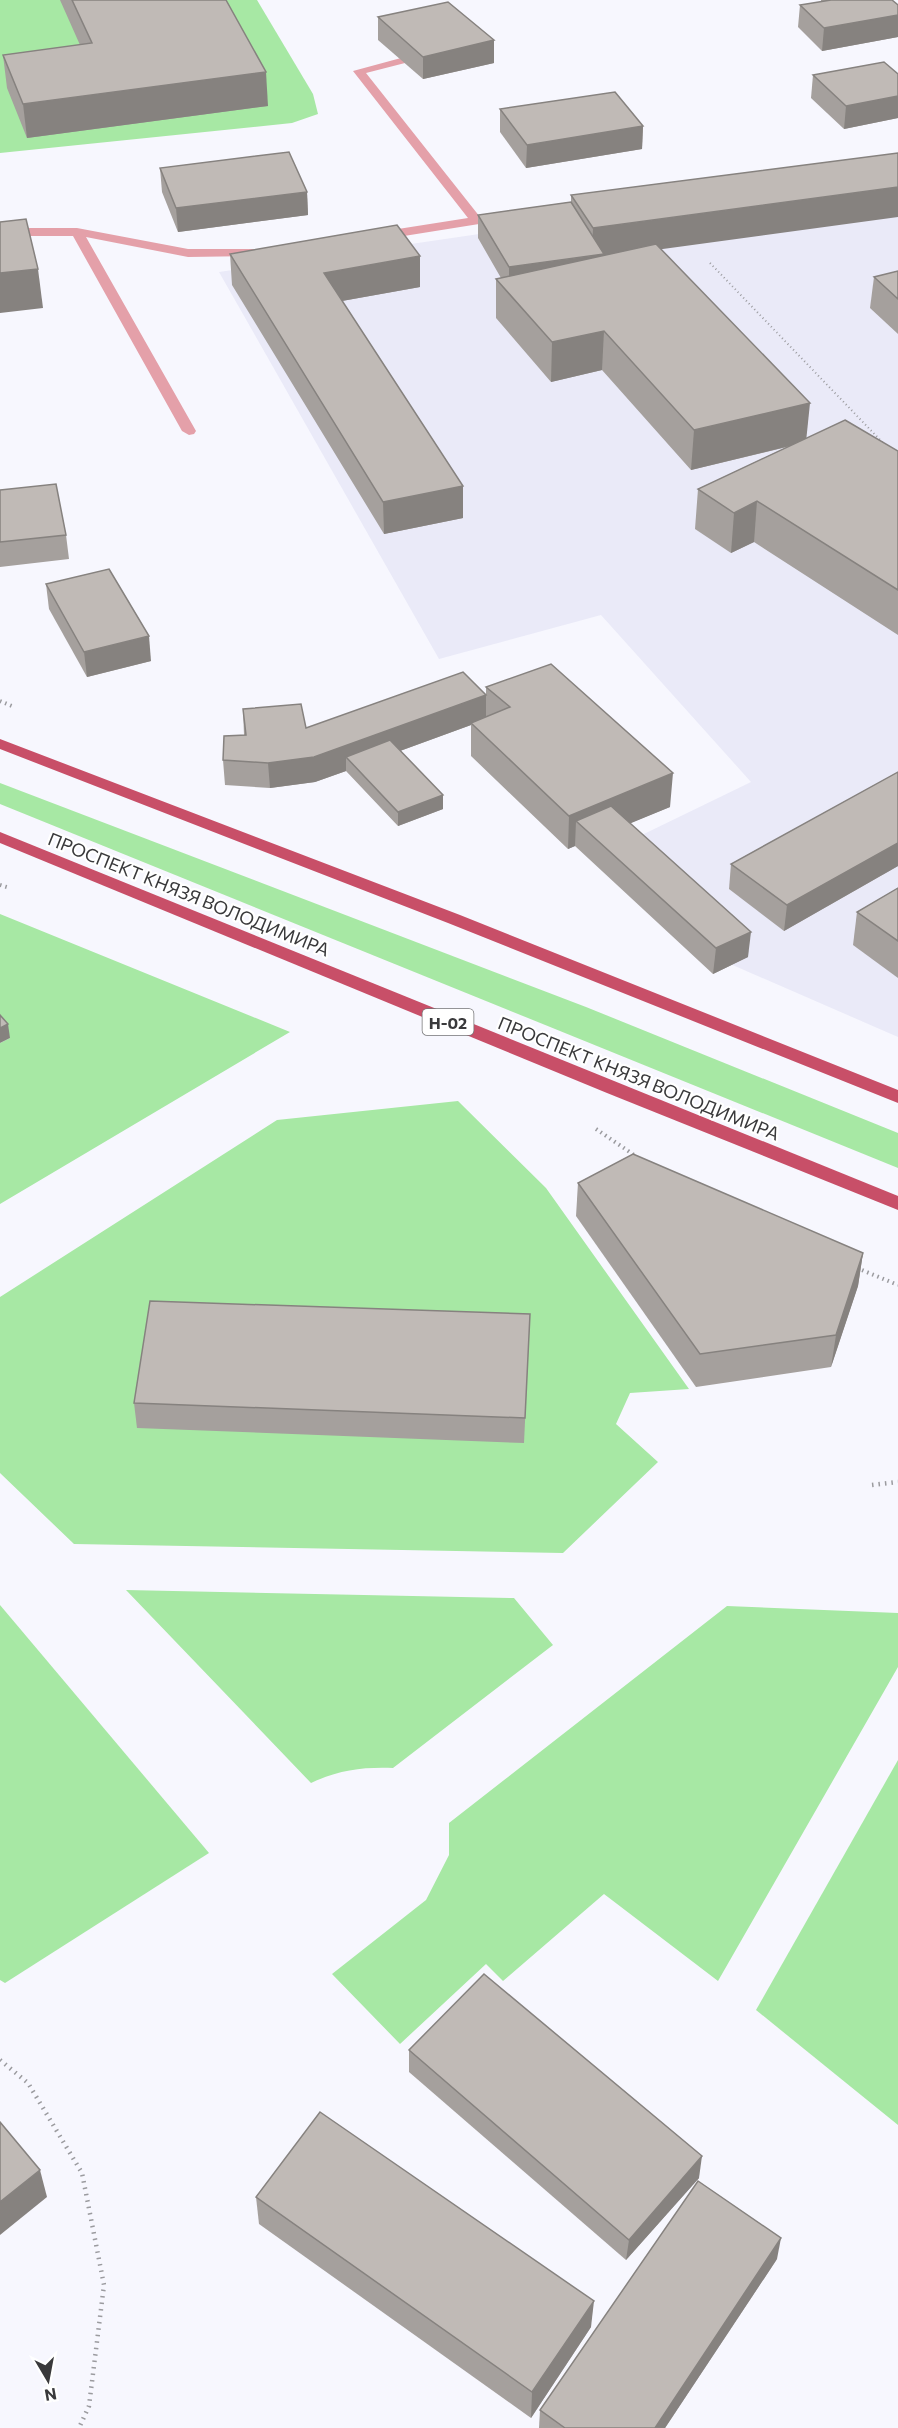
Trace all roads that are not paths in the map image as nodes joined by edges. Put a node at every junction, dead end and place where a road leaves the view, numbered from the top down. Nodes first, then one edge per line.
1 (401, 61) edge
2 (512, 215) edge
3 (476, 220) junction
4 (0, 232) edge
5 (77, 232) junction
6 (371, 237) edge
7 (271, 250) edge
8 (189, 431) dead end
9 (0, 744) edge
10 (0, 837) edge
11 (898, 1097) edge
12 (898, 1203) edge

1 - 3 street
2 - 3 street
3 - 6 street
4 - 5 street
5 - 7 street
5 - 8 street
9 - 11 main road
10 - 12 main road, ПРОСПЕКТ КНЯЗЯ ВОЛОДИМИРА / Н-02

